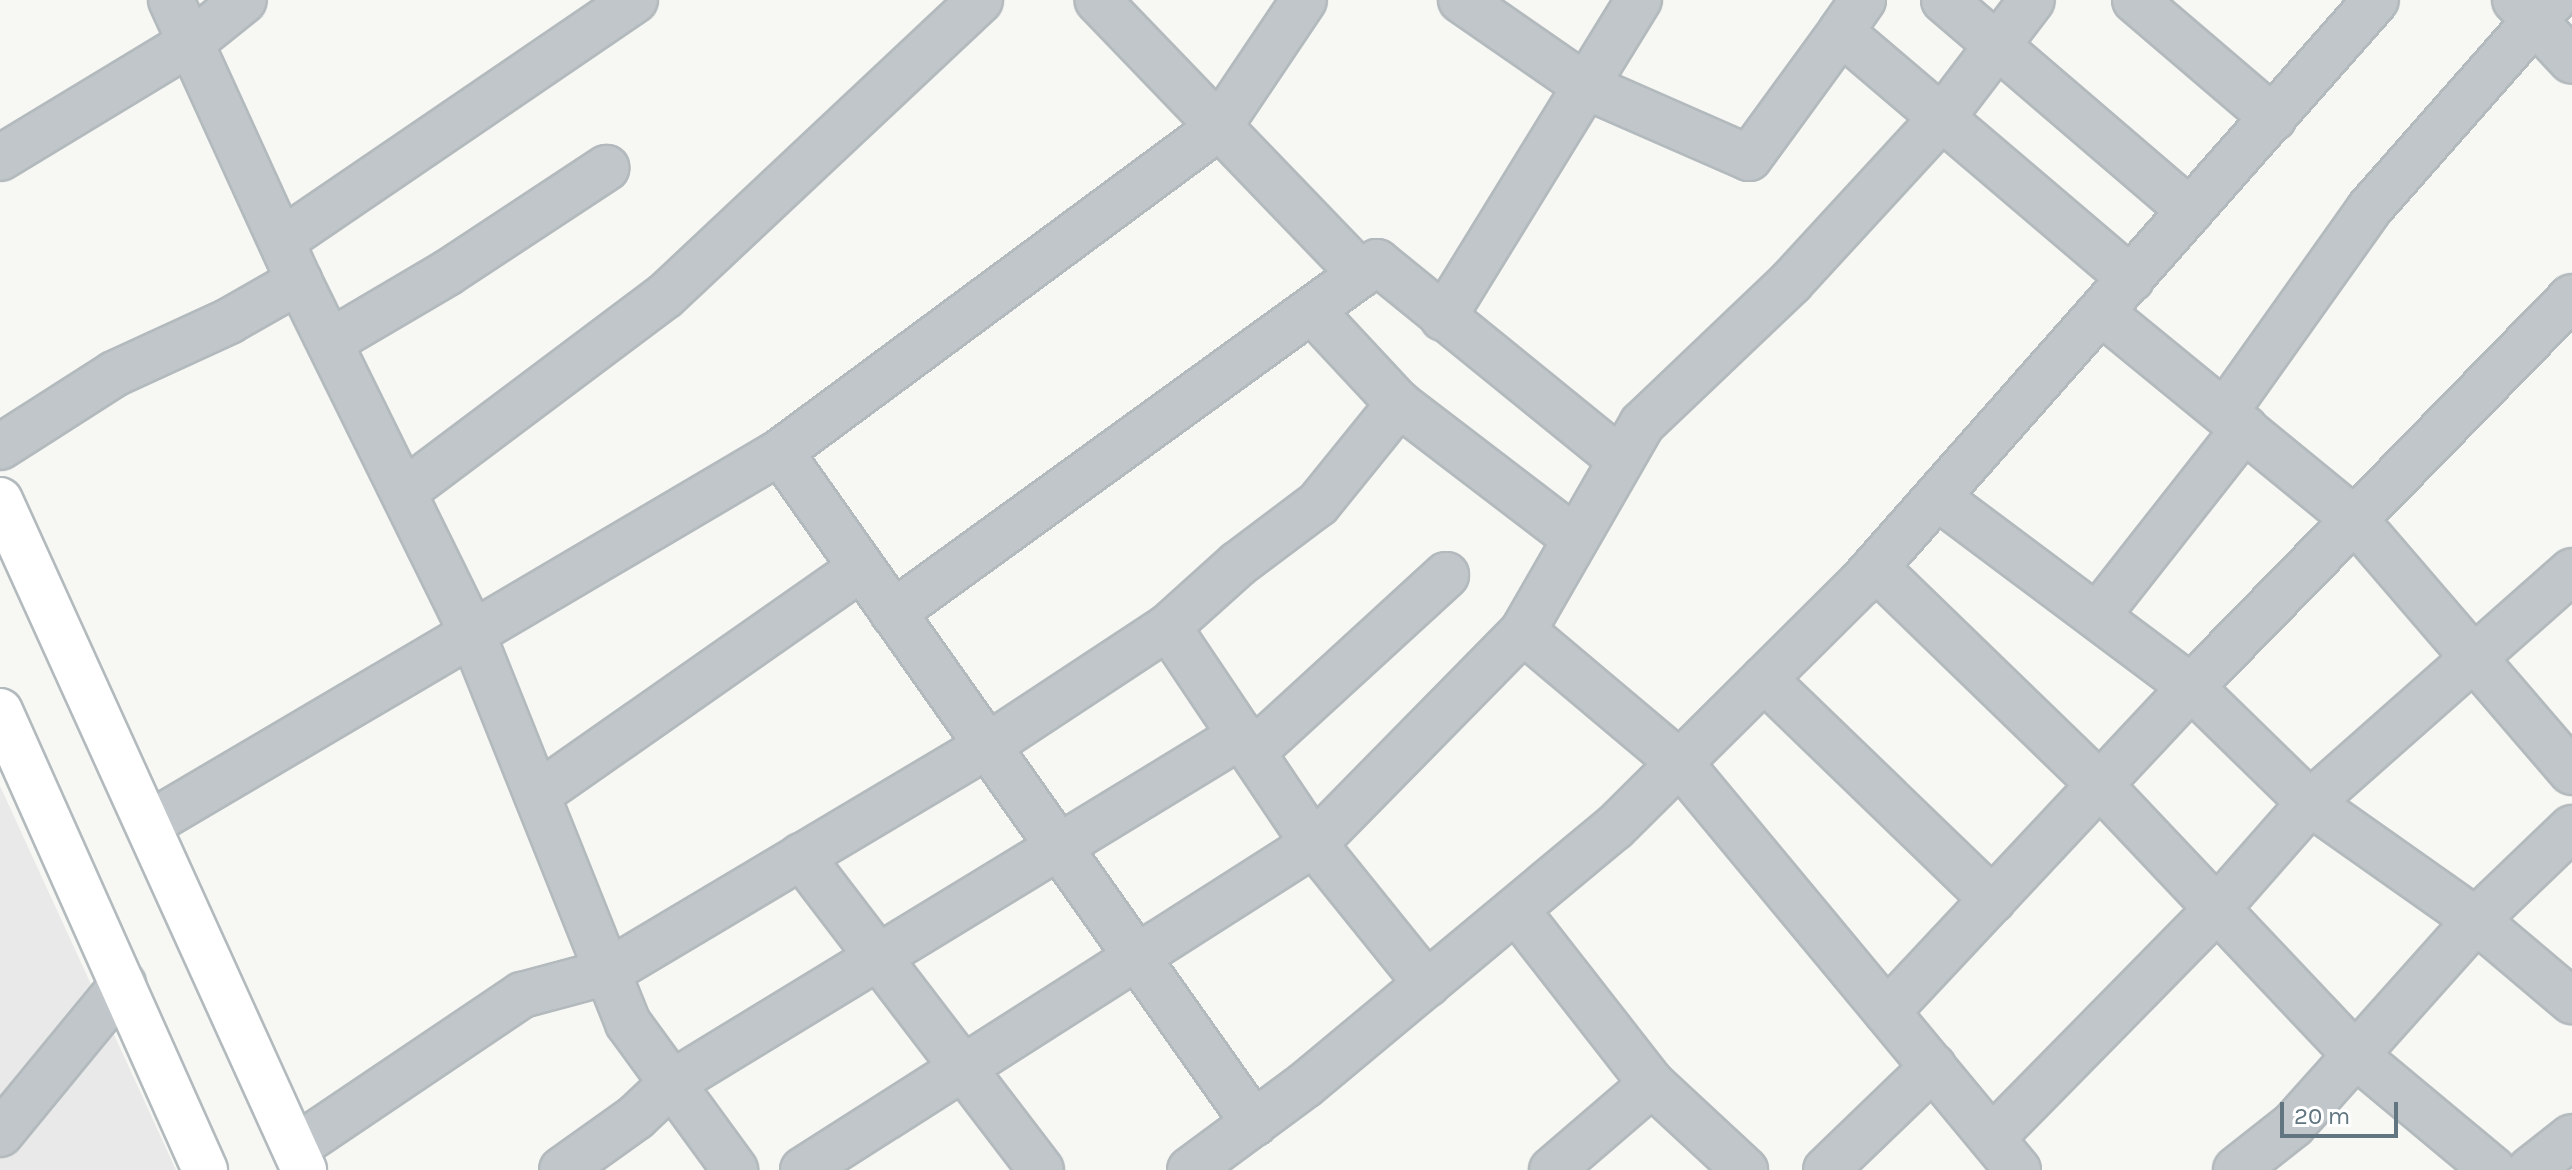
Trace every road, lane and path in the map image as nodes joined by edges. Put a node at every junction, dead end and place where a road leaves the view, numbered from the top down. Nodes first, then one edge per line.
1 (171, 0) edge
2 (244, 0) edge
3 (635, 0) edge
4 (980, 0) edge
5 (1097, 0) edge
6 (1304, 0) edge
7 (1461, 0) edge
8 (1639, 0) edge
9 (1944, 0) edge
10 (2032, 0) edge
11 (2135, 0) edge
12 (2376, 0) edge
13 (2533, 6) edge
14 (1852, 16) edge
15 (193, 41) junction
16 (1995, 44) junction
17 (2572, 61) edge
18 (1585, 86) junction
19 (1942, 118) junction
20 (2273, 118) junction
21 (1218, 128) junction
22 (0, 158) edge
23 (606, 168) dead end
24 (2190, 211) junction
25 (283, 240) junction
26 (1361, 274) junction
27 (2131, 279) junction
28 (299, 281) junction
29 (2572, 297) edge
30 (2101, 312) junction
31 (1314, 313) junction
32 (1443, 318) junction
33 (330, 342) junction
34 (1399, 404) junction
35 (2235, 420) junction
36 (0, 447) edge
37 (780, 452) junction
38 (1619, 459) junction
39 (405, 491) junction
40 (1937, 497) junction
41 (0, 500) edge
42 (2356, 521) junction
43 (1573, 537) junction
44 (1875, 567) junction
45 (861, 568) junction
46 (2572, 571) edge
47 (1446, 575) dead end
48 (893, 613) junction
49 (2097, 616) junction
50 (1168, 627) junction
51 (1523, 631) junction
52 (472, 633) junction
53 (2475, 660) junction
54 (1764, 679) junction
55 (2191, 687) junction
56 (0, 711) edge
57 (1247, 743) junction
58 (986, 747) junction
59 (1680, 763) junction
60 (2572, 772) edge
61 (2100, 785) junction
62 (537, 795) junction
63 (2310, 803) junction
64 (151, 823) junction
65 (2572, 828) edge
66 (1314, 844) junction
67 (1059, 851) junction
68 (801, 856) junction
69 (1993, 900) junction
70 (1516, 910) junction
71 (2215, 911) junction
72 (2476, 920) junction
73 (881, 957) junction
74 (1136, 957) junction
75 (608, 972) junction
76 (123, 984) junction
77 (1427, 984) junction
78 (2572, 1001) edge
79 (1887, 1012) junction
80 (2354, 1054) junction
81 (1933, 1067) junction
82 (964, 1068) junction
83 (672, 1083) junction
84 (1652, 1084) junction
85 (1254, 1123) junction
86 (0, 1134) edge
87 (2572, 1137) edge
88 (2005, 1154) edge
89 (300, 1159) edge
90 (205, 1170) edge
91 (562, 1170) edge
92 (735, 1170) edge
93 (803, 1170) edge
94 (1041, 1170) edge
95 (1190, 1170) edge
96 (1552, 1170) edge
97 (1745, 1170) edge
98 (1826, 1170) edge
99 (2236, 1170) edge
100 (2493, 1170) edge
101 (2530, 1170) edge

1 - 15 street
2 - 15 street
3 - 25 street
4 - 39 street
5 - 21 street
6 - 21 street
7 - 18 street
8 - 18 street
9 - 16 street
10 - 16 street
11 - 20 street
12 - 20 street
13 - 17 street
13 - 35 street
14 - 18 street
14 - 19 street
15 - 22 street
15 - 25 street
16 - 19 street
16 - 24 street
18 - 32 street
19 - 27 street
19 - 38 street
20 - 24 street
21 - 26 street
21 - 37 street
23 - 33 street
24 - 27 street
25 - 28 street
26 - 31 street
26 - 32 street
27 - 30 street
28 - 33 street
28 - 36 street
29 - 42 street
30 - 35 street
30 - 40 street
31 - 34 street
31 - 48 street
32 - 38 street
33 - 39 street
34 - 43 street
34 - 50 street
35 - 42 street
35 - 49 street
37 - 45 street
37 - 52 street
38 - 43 street
39 - 52 street
40 - 44 street
40 - 49 street
41 - 64 main road
42 - 53 street
42 - 55 street
43 - 51 street
44 - 54 street
44 - 61 street
45 - 48 street
45 - 62 street
46 - 53 street
47 - 57 street
48 - 58 street
49 - 55 street
50 - 57 street
50 - 58 street
51 - 59 street
51 - 66 street
52 - 62 street
52 - 64 street
53 - 60 street
53 - 63 street
54 - 59 street
54 - 69 street
55 - 61 street
55 - 63 street
56 - 76 main road
57 - 66 street
57 - 67 street
58 - 67 street
58 - 68 street
59 - 70 street
59 - 79 street
61 - 69 street
61 - 71 street
62 - 75 street
63 - 71 street
63 - 72 street
64 - 89 main road
65 - 72 street
66 - 74 street
66 - 77 street
67 - 73 street
67 - 74 street
68 - 73 street
68 - 75 street
69 - 79 street
70 - 77 street
70 - 84 street
71 - 80 street
71 - 88 street
72 - 78 street
72 - 80 street
73 - 82 street
73 - 83 street
74 - 82 street
74 - 85 street
75 - 83 street
75 - 89 street
76 - 86 street
76 - 90 main road
77 - 85 street
79 - 81 street
80 - 99 street
80 - 100 street
81 - 88 street
81 - 98 street
82 - 93 street
82 - 94 street
83 - 91 street
83 - 92 street
84 - 96 street
84 - 97 street
85 - 95 street
87 - 101 street

